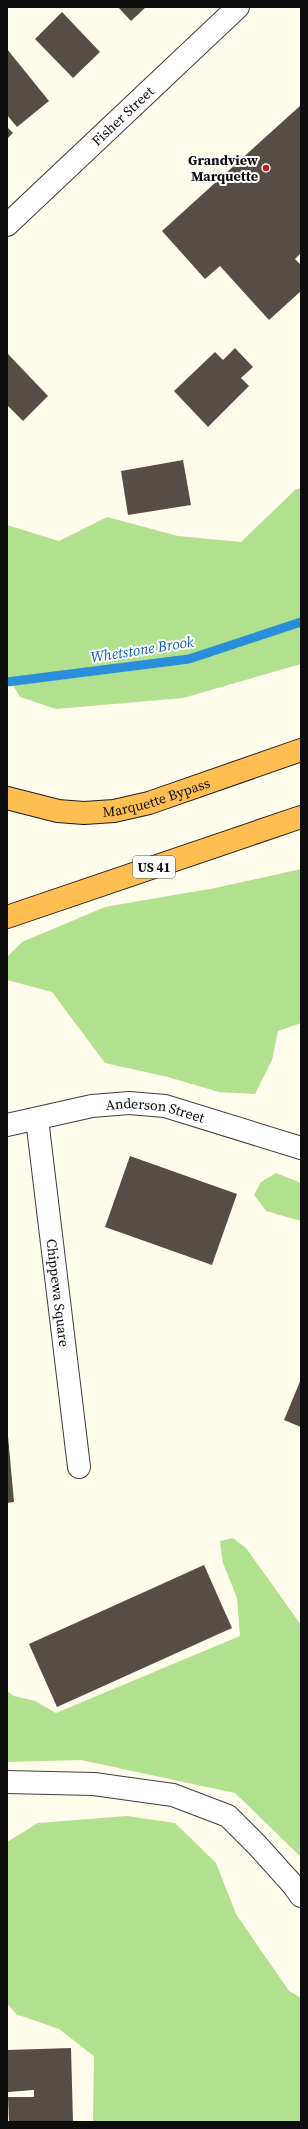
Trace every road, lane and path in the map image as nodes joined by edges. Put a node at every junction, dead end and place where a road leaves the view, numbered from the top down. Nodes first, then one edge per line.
1 (238, 7) edge
2 (7, 225) edge
3 (301, 750) edge
4 (7, 798) edge
5 (301, 817) edge
6 (7, 917) edge
7 (37, 1119) junction
8 (7, 1125) edge
9 (301, 1148) edge
10 (79, 1467) dead end
11 (7, 1782) edge
12 (301, 1896) edge

1 - 2 street, Fisher Street
3 - 4 highway, Marquette Bypass
5 - 6 highway, US 41
7 - 8 street, Anderson Street
7 - 9 street, Anderson Street
7 - 10 street, Chippewa Square
11 - 12 street

